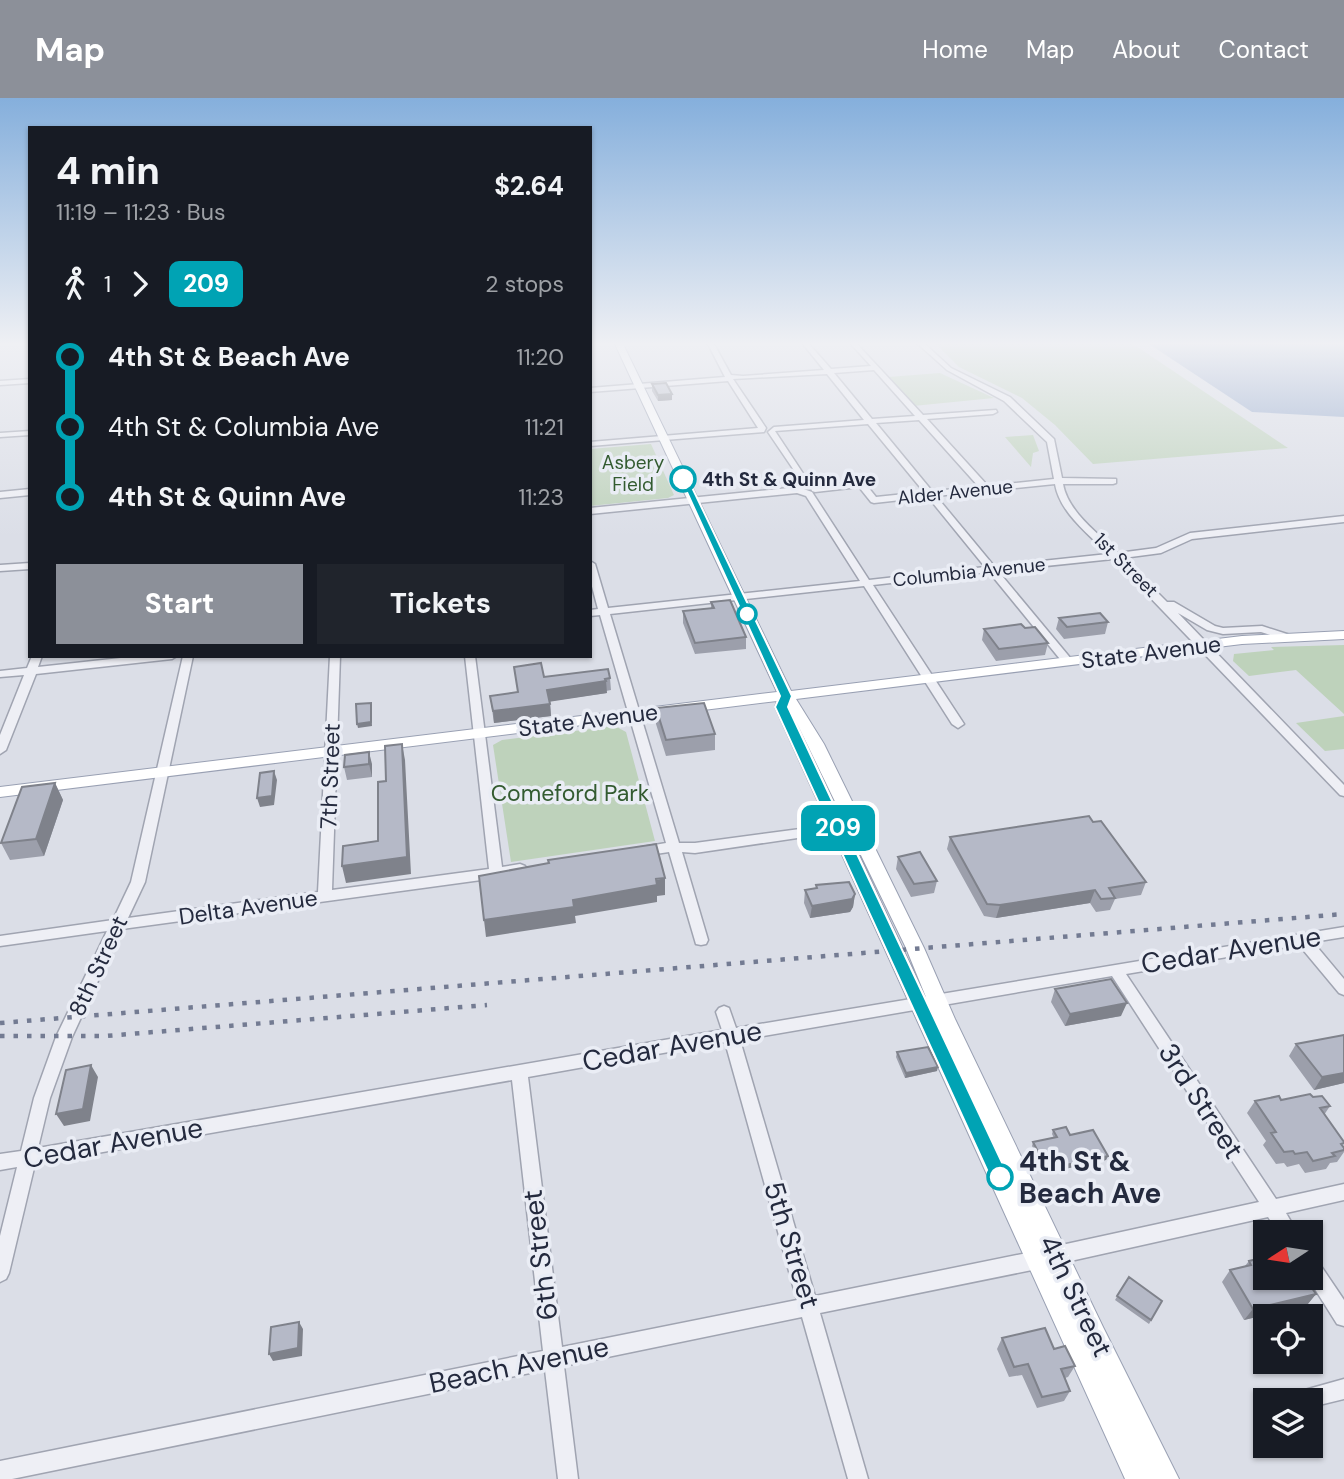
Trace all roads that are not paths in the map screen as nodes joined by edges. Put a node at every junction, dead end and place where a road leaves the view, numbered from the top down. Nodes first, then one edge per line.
1 (650, 408) edge
2 (753, 408) edge
3 (859, 408) edge
4 (914, 408) edge
5 (1017, 408) edge
6 (993, 412) dead end
7 (922, 417) junction
8 (869, 421) junction
9 (767, 430) junction
10 (28, 433) edge
11 (0, 435) edge
12 (664, 438) junction
13 (592, 444) edge
14 (1059, 481) junction
15 (1113, 481) dead end
16 (798, 489) junction
17 (811, 489) junction
18 (986, 489) junction
19 (28, 492) edge
20 (930, 494) junction
21 (0, 495) edge
22 (693, 500) junction
23 (592, 511) edge
24 (1344, 519) edge
25 (1116, 556) junction
26 (28, 566) edge
27 (0, 568) edge
28 (993, 569) junction
29 (592, 571) edge
30 (867, 583) junction
31 (739, 597) junction
32 (1163, 603) junction
33 (604, 612) junction
34 (592, 613) edge
35 (1344, 635) edge
36 (1286, 637) junction
37 (1202, 645) junction
38 (36, 658) edge
39 (153, 658) edge
40 (188, 658) edge
41 (335, 658) edge
42 (470, 658) edge
43 (1068, 662) junction
44 (31, 671) junction
45 (0, 674) edge
46 (927, 679) junction
47 (786, 696) junction
48 (634, 714) junction
49 (958, 724) dead end
50 (479, 733) junction
51 (0, 750) edge
52 (331, 752) junction
53 (163, 772) junction
54 (0, 792) edge
55 (1344, 792) edge
56 (838, 828) junction
57 (673, 847) junction
58 (632, 853) edge
59 (537, 867) edge
60 (496, 873) junction
61 (878, 873) junction
62 (325, 896) junction
63 (117, 925) junction
64 (1344, 932) edge
65 (1301, 937) junction
66 (701, 940) dead end
67 (0, 941) edge
68 (1115, 969) junction
69 (1344, 989) edge
70 (928, 1001) junction
71 (724, 1012) dead end
72 (729, 1037) junction
73 (519, 1072) junction
74 (28, 1157) junction
75 (0, 1162) edge
76 (1344, 1192) edge
77 (1272, 1208) junction
78 (1280, 1220) edge
79 (1047, 1258) junction
80 (0, 1273) edge
81 (1323, 1285) edge
82 (810, 1305) junction
83 (1344, 1317) edge
84 (552, 1358) junction
85 (1344, 1389) edge
86 (1323, 1394) edge
87 (0, 1471) edge
88 (568, 1479) edge
89 (858, 1479) edge
90 (1139, 1479) edge
91 (1166, 1479) edge

1 - 12 main road, 4th Street
2 - 9 street
3 - 8 street
4 - 7 street
5 - 14 street, 1st Street
6 - 7 street
7 - 8 street
7 - 18 street
8 - 9 street
8 - 20 street
9 - 12 street
9 - 16 street
9 - 17 street
10 - 11 street
12 - 13 street
12 - 22 main road, 4th Street
14 - 15 street
14 - 18 street, Alder Avenue
14 - 25 street, 1st Street
16 - 17 street
16 - 22 street
17 - 20 street, Alder Avenue
17 - 30 street
18 - 20 street, Alder Avenue
19 - 21 street
20 - 28 street
22 - 23 street
22 - 31 main road, 4th Street
24 - 25 street, Columbia Avenue
25 - 28 street, Columbia Avenue
25 - 32 street, 1st Street
26 - 27 street
28 - 30 street, Columbia Avenue
28 - 43 street
29 - 33 street
30 - 31 street, Columbia Avenue
30 - 46 street
31 - 33 street, Columbia Avenue
31 - 47 main road, 4th Street
32 - 36 street
32 - 37 street, 1st Street
33 - 34 street, Columbia Avenue
33 - 48 street
35 - 36 main road, State Avenue
36 - 37 main road, State Avenue
37 - 43 main road, State Avenue
37 - 55 street, 1st Street
38 - 44 street
39 - 44 street
40 - 53 street, 8th Street
41 - 52 street, 7th Street
42 - 50 street
43 - 46 main road, State Avenue
44 - 45 street
44 - 51 street
46 - 47 main road, State Avenue
46 - 49 street
47 - 48 main road, State Avenue
47 - 56 main road, 4th Street
47 - 61 main road, 4th Street
48 - 50 main road, State Avenue
48 - 57 street
50 - 52 main road, State Avenue
50 - 60 street
52 - 53 main road, State Avenue
52 - 62 street, 7th Street
53 - 54 main road, State Avenue
53 - 63 street, 8th Street
56 - 57 street
56 - 61 main road
56 - 70 main road, 4th Street
57 - 58 street
57 - 66 street
59 - 60 street, Delta Avenue
60 - 62 street, Delta Avenue
61 - 70 main road, 4th Street
62 - 63 street, Delta Avenue
63 - 67 street, Delta Avenue
63 - 74 street, 8th Street
64 - 65 street, Cedar Avenue
65 - 68 street, Cedar Avenue
65 - 69 street
68 - 70 street, Cedar Avenue
68 - 77 street, 3rd Street
70 - 72 street, Cedar Avenue
70 - 79 main road, 4th Street
71 - 72 street, 5th Street
72 - 73 street, Cedar Avenue
72 - 82 street, 5th Street
73 - 74 street, Cedar Avenue
73 - 84 street, 6th Street
74 - 75 street, Cedar Avenue
74 - 80 street, 8th Street
76 - 77 street, Beach Avenue
77 - 78 street, 3rd Street
77 - 79 street, Beach Avenue
79 - 82 street, Beach Avenue
79 - 90 main road, 4th Street
79 - 91 main road, 4th Street
81 - 83 street
82 - 84 street, Beach Avenue
82 - 89 street, 5th Street
84 - 87 street, Beach Avenue
84 - 88 street, 6th Street
85 - 86 street

